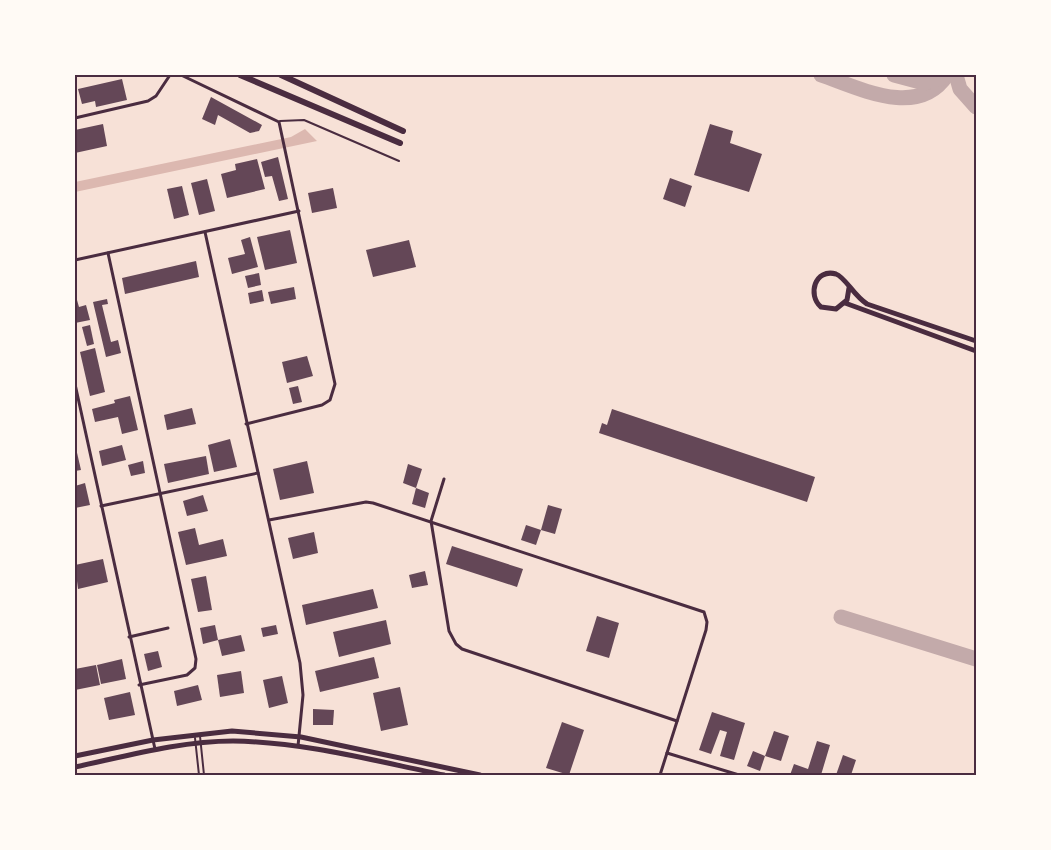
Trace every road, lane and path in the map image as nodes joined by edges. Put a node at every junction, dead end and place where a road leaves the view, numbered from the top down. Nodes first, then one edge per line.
1 (170, 75) edge
2 (181, 75) edge
3 (240, 75) edge
4 (281, 75) edge
5 (75, 118) edge
6 (279, 122) junction
7 (403, 131) dead end
8 (400, 143) dead end
9 (399, 161) dead end
10 (299, 210) junction
11 (205, 232) junction
12 (108, 253) junction
13 (75, 260) edge
14 (849, 288) junction
15 (845, 303) junction
16 (976, 341) edge
17 (976, 351) edge
18 (75, 384) edge
19 (246, 424) junction
20 (258, 473) junction
21 (444, 479) dead end
22 (161, 494) junction
23 (102, 506) junction
24 (269, 520) junction
25 (431, 521) junction
26 (168, 628) dead end
27 (129, 637) junction
28 (139, 685) junction
29 (677, 720) junction
30 (197, 734) junction
31 (300, 737) junction
32 (153, 740) junction
33 (198, 744) junction
34 (298, 747) junction
35 (155, 750) junction
36 (667, 753) junction
37 (75, 756) edge
38 (75, 767) edge
39 (199, 775) edge
40 (204, 775) edge
41 (444, 775) edge
42 (480, 775) edge
43 (660, 775) edge
44 (739, 775) edge

1 - 5 street
2 - 6 street
3 - 8 highway
4 - 7 highway
6 - 9 lane
6 - 10 street
10 - 11 street
10 - 19 street
11 - 12 street
11 - 19 street
12 - 13 street
12 - 22 street
14 - 15 main road
14 - 15 main road
14 - 16 main road
15 - 17 main road
18 - 23 street
19 - 20 street
20 - 22 street
20 - 24 street
21 - 25 street
22 - 23 street
22 - 28 street
23 - 27 street
24 - 25 street
24 - 31 street
25 - 29 street
25 - 29 street
26 - 27 street
27 - 28 street
28 - 32 street
29 - 36 street
30 - 31 main road
30 - 32 main road
30 - 33 lane
30 - 33 lane
31 - 34 street
31 - 42 main road
32 - 35 street
32 - 37 main road
33 - 34 main road
33 - 35 main road
33 - 39 lane
33 - 40 lane
34 - 41 main road
35 - 38 main road
36 - 43 street
36 - 44 street

